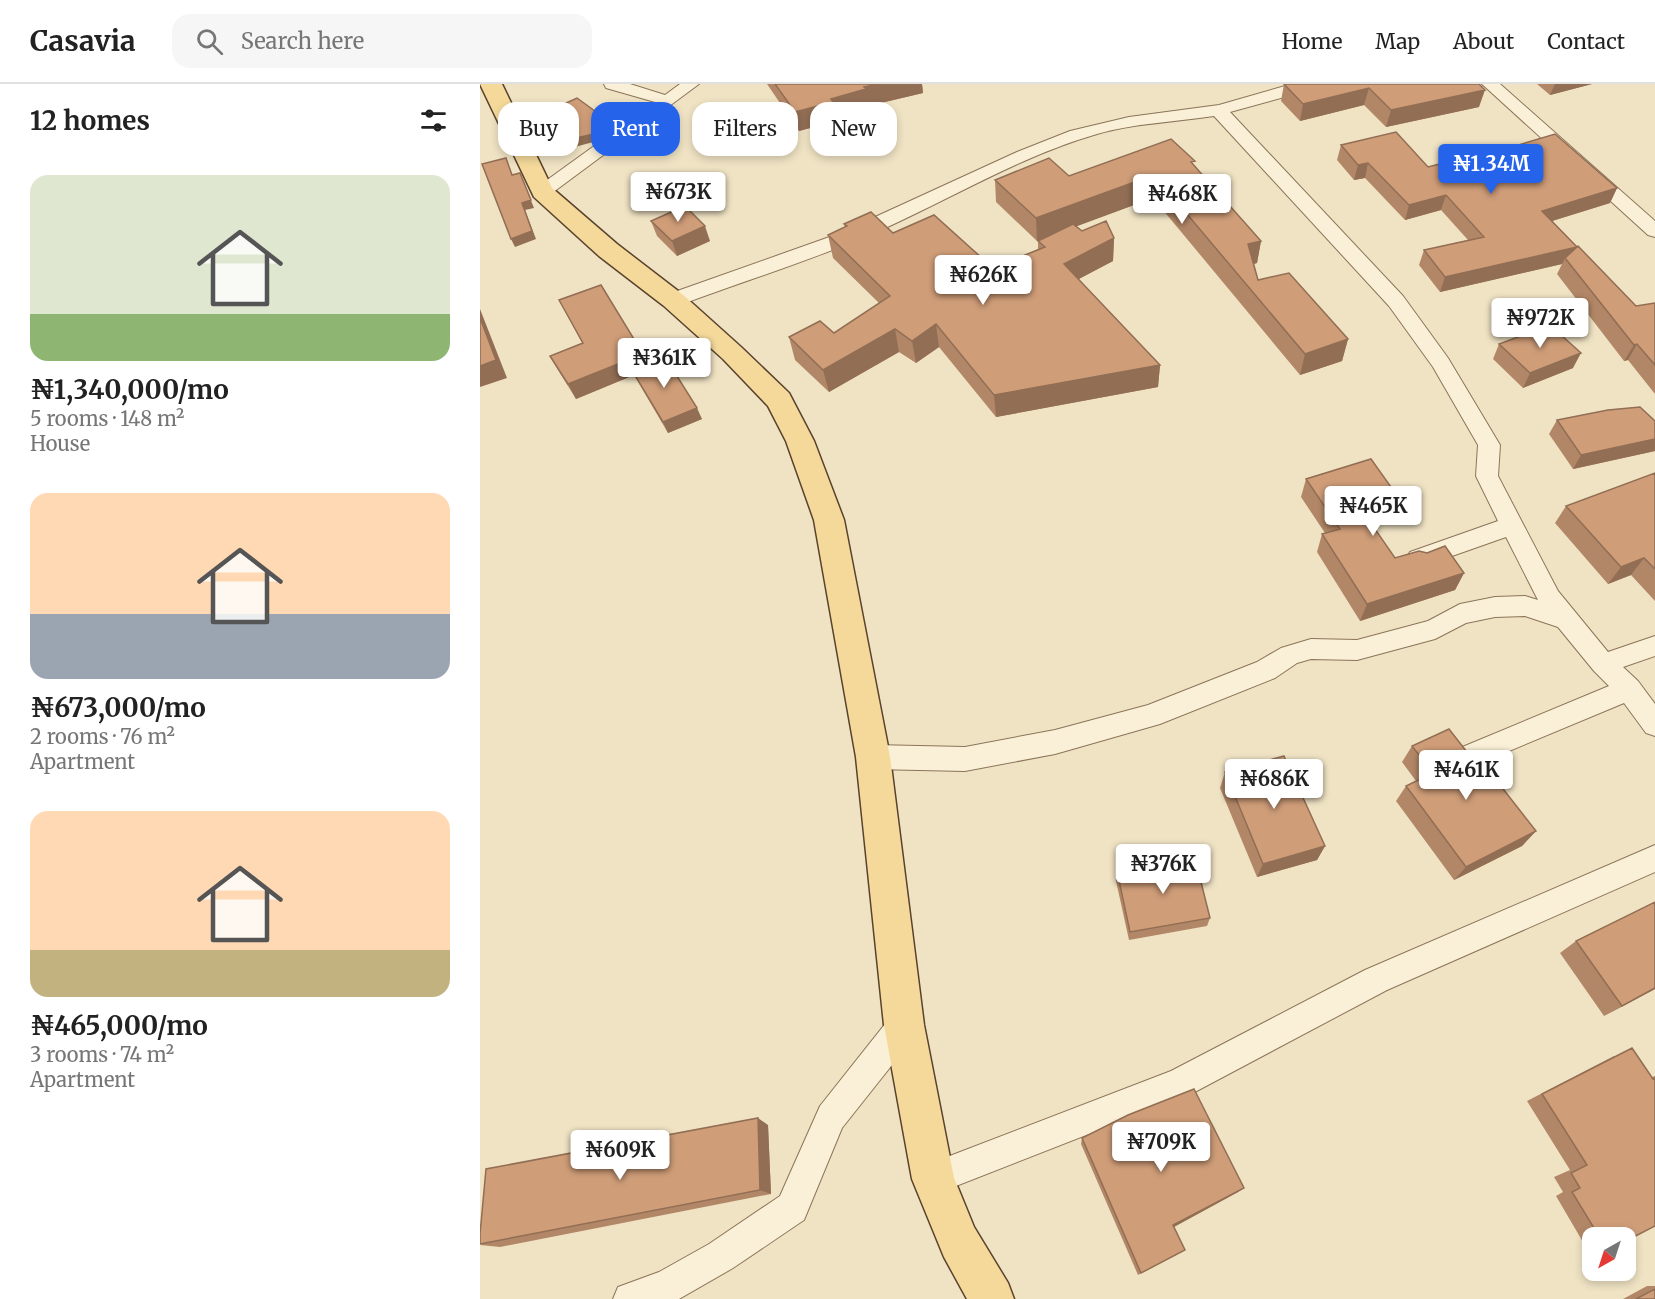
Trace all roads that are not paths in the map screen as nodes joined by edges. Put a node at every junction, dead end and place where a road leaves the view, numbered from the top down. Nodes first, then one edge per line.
1 (491, 84) edge
2 (612, 84) edge
3 (691, 84) edge
4 (1311, 84) edge
5 (1490, 84) edge
6 (668, 101) junction
7 (1218, 110) junction
8 (542, 192) junction
9 (1652, 224) edge
10 (673, 300) junction
11 (1513, 525) junction
12 (1418, 559) edge
13 (1564, 619) junction
14 (1655, 646) edge
15 (1603, 664) junction
16 (1629, 689) junction
17 (1655, 725) edge
18 (1469, 756) edge
19 (873, 757) junction
20 (1655, 858) edge
21 (904, 1025) junction
22 (933, 1179) junction
23 (630, 1299) edge
24 (992, 1299) edge

1 - 8 main road
2 - 6 street
3 - 6 street
4 - 7 street
5 - 9 street
6 - 8 street
7 - 10 street
7 - 11 street
8 - 10 main road
10 - 19 main road
11 - 12 street
11 - 13 street
13 - 15 street
13 - 19 street
14 - 15 street
15 - 16 street
16 - 17 street
16 - 18 street
19 - 21 main road
20 - 22 street
21 - 22 main road
21 - 23 street
22 - 24 main road

